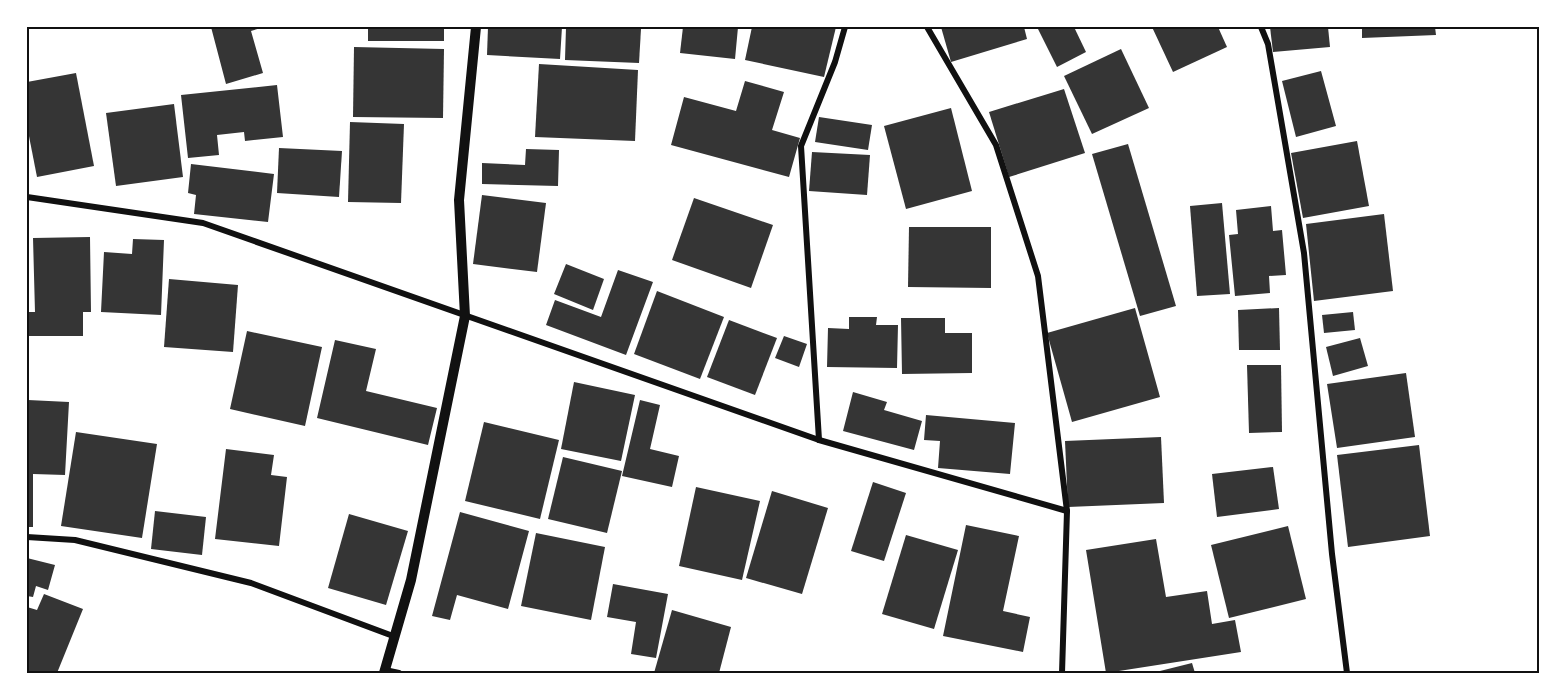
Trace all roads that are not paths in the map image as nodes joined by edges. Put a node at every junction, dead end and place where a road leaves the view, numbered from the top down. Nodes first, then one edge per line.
1 (476, 27) edge
2 (844, 27) edge
3 (927, 27) edge
4 (1261, 27) edge
5 (27, 197) edge
6 (465, 316) junction
7 (819, 440) junction
8 (1067, 511) junction
9 (27, 537) edge
10 (393, 636) junction
11 (384, 671) edge
12 (399, 673) edge
13 (1062, 673) edge
14 (1347, 673) edge

1 - 6 street
2 - 7 street
3 - 8 street
4 - 14 street
5 - 6 street
6 - 7 street
6 - 10 street
7 - 8 street
8 - 13 street
9 - 10 street
10 - 11 street
11 - 12 street

